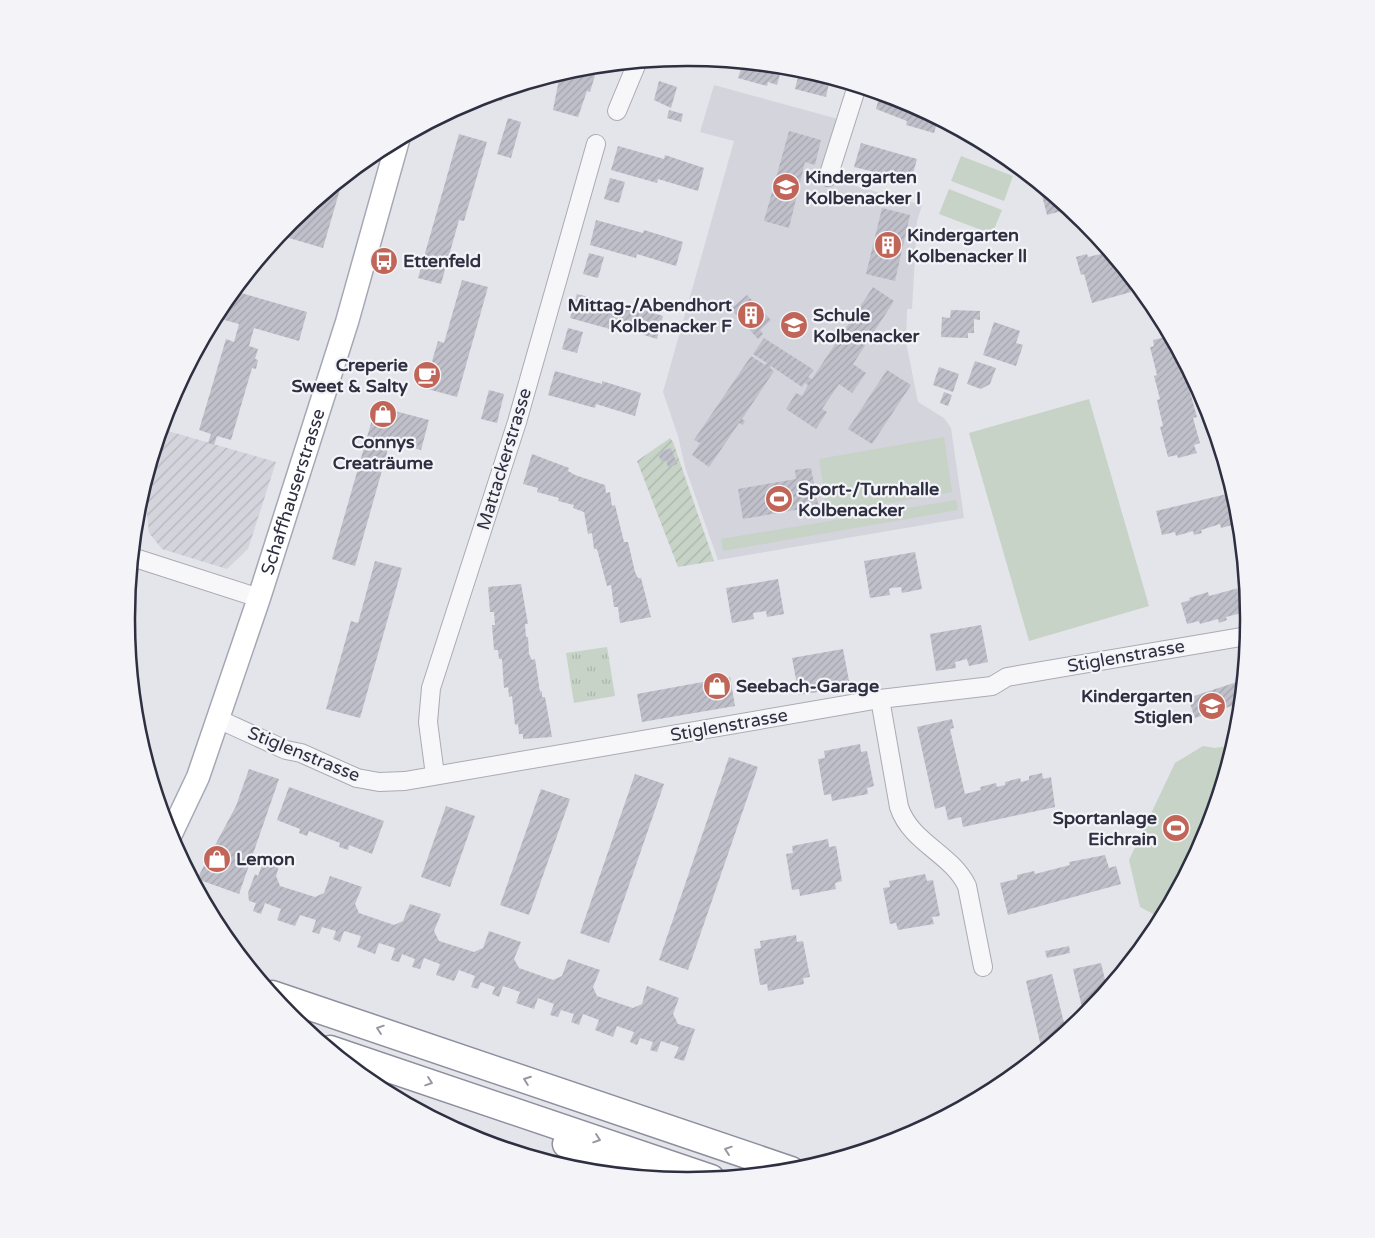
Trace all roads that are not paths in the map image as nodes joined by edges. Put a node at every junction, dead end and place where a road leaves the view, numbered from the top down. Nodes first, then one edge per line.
1 (634, 69) edge
2 (855, 93) edge
3 (618, 111) dead end
4 (596, 144) dead end
5 (395, 150) edge
6 (828, 177) dead end
7 (138, 559) edge
8 (259, 598) junction
9 (1239, 637) edge
10 (880, 699) junction
11 (218, 719) junction
12 (435, 775) junction
13 (175, 826) edge
14 (983, 967) dead end
15 (287, 999) edge
16 (347, 1055) edge
17 (517, 1112) junction
18 (775, 1164) edge
19 (626, 1168) edge
20 (693, 1172) edge

1 - 3 street
2 - 6 street
4 - 12 street, Mattackerstrasse
5 - 8 main road, Schaffhauserstrasse
7 - 8 street
8 - 11 main road, Schaffhauserstrasse
9 - 10 street, Stiglenstrasse
10 - 12 street, Stiglenstrasse
10 - 14 street
11 - 12 street, Stiglenstrasse
11 - 13 main road, Schaffhauserstrasse
18 -> 15 highway
16 -> 17 highway
17 - 19 highway
17 -> 20 highway

